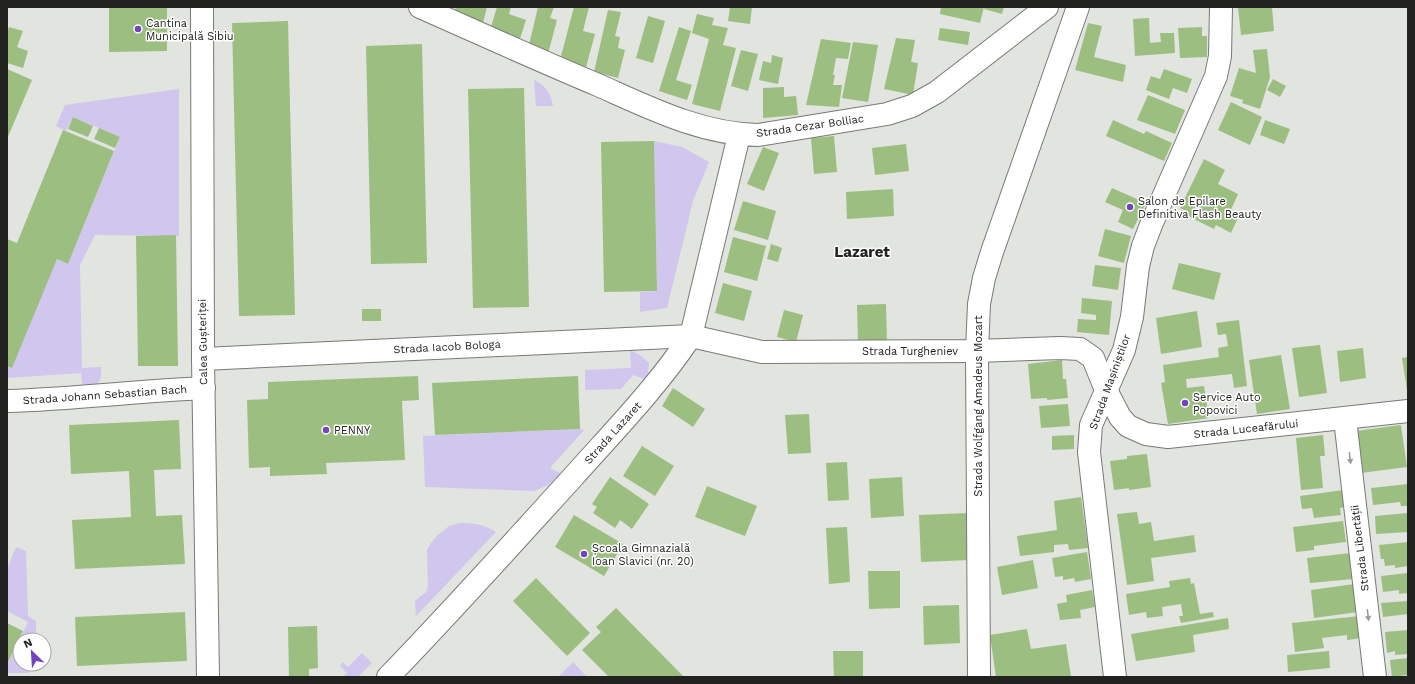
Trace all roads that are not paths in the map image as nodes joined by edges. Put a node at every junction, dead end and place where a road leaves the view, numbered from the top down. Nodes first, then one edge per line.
1 (202, 7) edge
2 (420, 7) edge
3 (1047, 7) edge
4 (1078, 7) edge
5 (1221, 7) edge
6 (739, 134) junction
7 (691, 336) junction
8 (976, 351) junction
9 (203, 359) junction
10 (204, 388) junction
11 (1106, 390) junction
12 (7, 401) edge
13 (1408, 412) edge
14 (1345, 419) junction
15 (208, 677) edge
16 (388, 677) edge
17 (979, 677) edge
18 (1115, 677) edge
19 (1375, 677) edge

1 - 9 street, Calea Gușteriței
2 - 6 street, Strada Cezar Bolliac
3 - 6 street, Strada Cezar Bolliac
4 - 8 street, Strada Wolfgang Amadeus Mozart
5 - 11 street, Strada Mașiniștilor
6 - 7 street, Strada Lazaret
7 - 8 street, Strada Turgheniev
7 - 9 street, Strada Iacob Bologa
7 - 16 street, Strada Lazaret
8 - 11 street, Strada Turgheniev
8 - 17 street, Strada Wolfgang Amadeus Mozart
9 - 10 street, Calea Gușteriței
10 - 12 street, Strada Johann Sebastian Bach
10 - 15 street, Calea Gușteriței
11 - 14 street, Strada Luceafărului
11 - 18 street, Strada Mașiniștilor
13 - 14 street, Strada Luceafărului
14 -> 19 street, Strada Libertății

